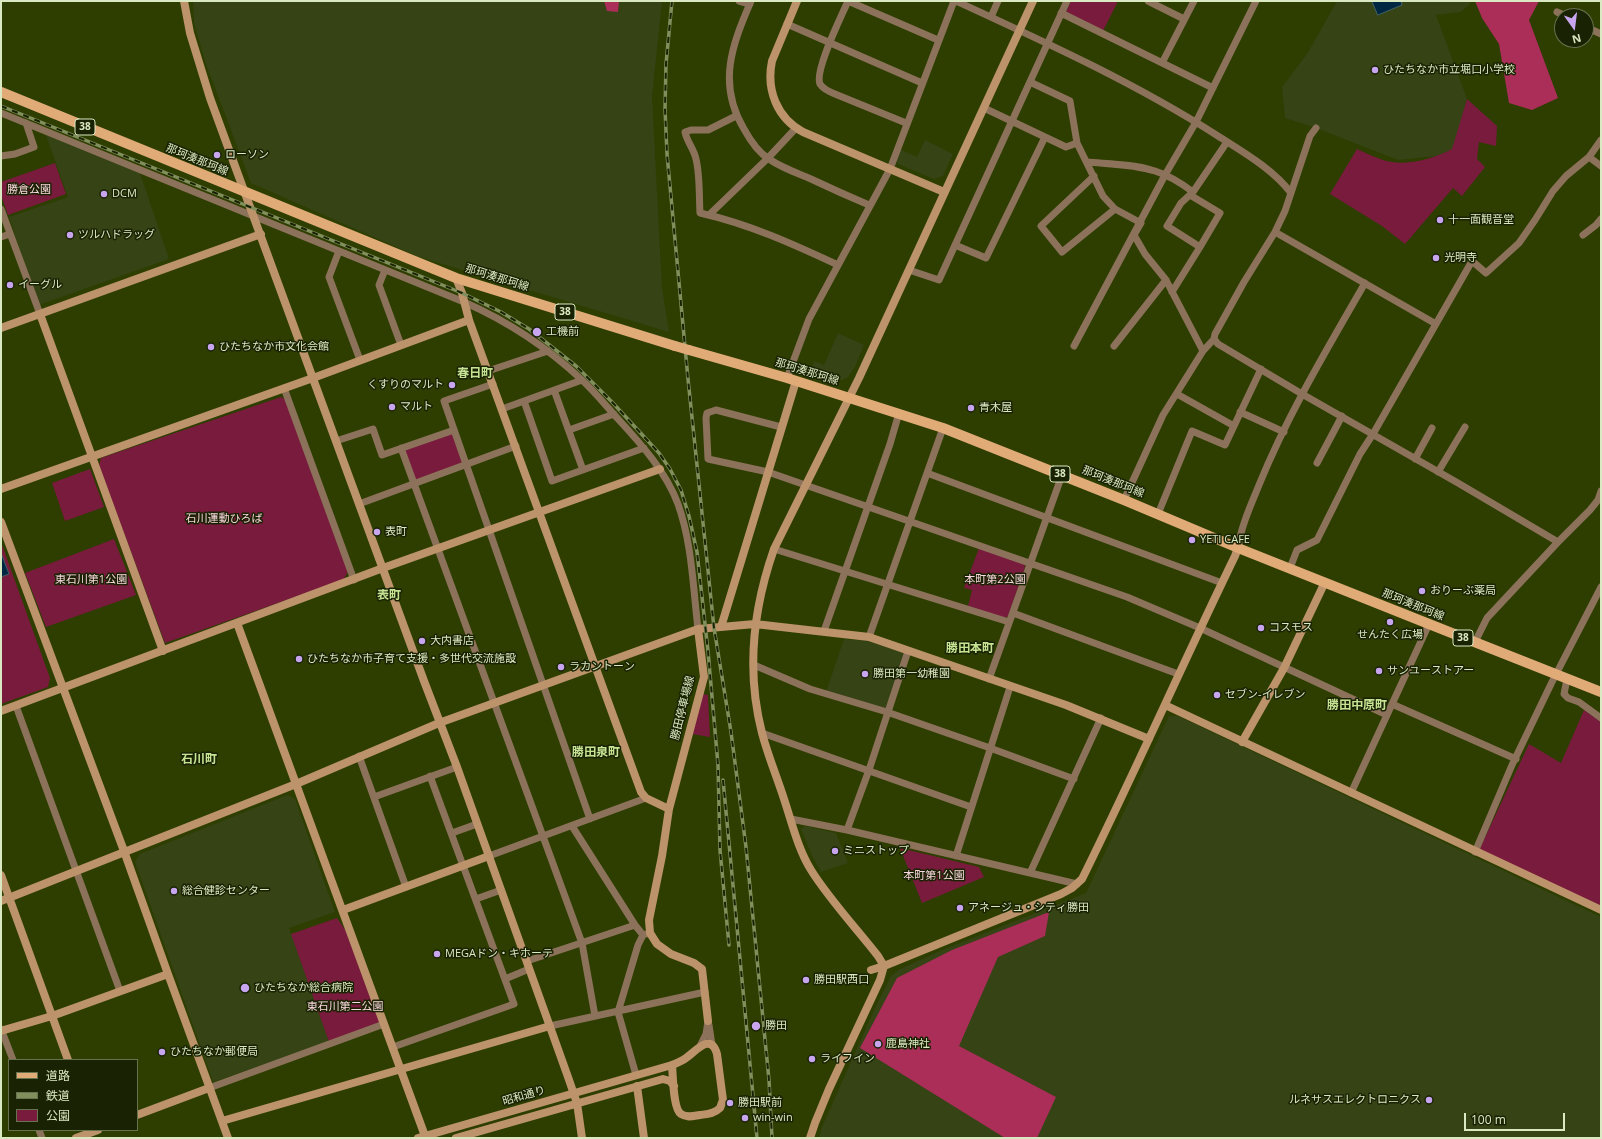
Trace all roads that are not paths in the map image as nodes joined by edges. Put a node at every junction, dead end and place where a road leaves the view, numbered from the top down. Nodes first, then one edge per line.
1 (184, 1) edge
2 (739, 1) edge
3 (797, 1) edge
4 (848, 1) edge
5 (955, 1) edge
6 (998, 1) edge
7 (1033, 1) edge
8 (1067, 1) edge
9 (1148, 1) edge
10 (1194, 1) edge
11 (1256, 1) edge
12 (750, 2) edge
13 (1061, 13) junction
14 (991, 17) junction
15 (1184, 19) junction
16 (787, 24) junction
17 (1020, 30) junction
18 (938, 40) junction
19 (829, 42) junction
20 (1048, 44) junction
21 (1162, 63) junction
22 (922, 82) junction
23 (1030, 82) junction
24 (1214, 88) junction
25 (1, 92) edge
26 (984, 108) junction
27 (1, 114) edge
28 (736, 116) junction
29 (1011, 121) junction
30 (1196, 122) junction
31 (26, 123) junction
32 (906, 123) junction
33 (796, 128) junction
34 (1316, 128) dead end
35 (1045, 137) junction
36 (1601, 140) edge
37 (1227, 142) junction
38 (1077, 143) junction
39 (1, 156) edge
40 (1589, 157) junction
41 (768, 158) junction
42 (1087, 162) junction
43 (1601, 166) edge
44 (890, 168) junction
45 (1165, 175) junction
46 (1094, 176) junction
47 (244, 192) junction
48 (944, 192) junction
49 (1192, 193) junction
50 (1291, 193) junction
51 (869, 205) junction
52 (1115, 209) junction
53 (1, 210) edge
54 (709, 215) junction
55 (254, 216) junction
56 (1601, 219) edge
57 (1141, 223) junction
58 (1275, 232) junction
59 (10, 234) junction
60 (260, 234) junction
61 (1134, 235) junction
62 (1583, 235) dead end
63 (1, 237) edge
64 (955, 246) junction
65 (1200, 247) junction
66 (339, 251) junction
67 (838, 266) junction
68 (385, 270) junction
69 (909, 270) junction
70 (456, 278) junction
71 (1166, 280) junction
72 (1365, 283) junction
73 (1172, 292) junction
74 (464, 302) junction
75 (40, 314) junction
76 (469, 320) junction
77 (1436, 324) junction
78 (1, 328) edge
79 (1214, 339) junction
80 (401, 345) junction
81 (1074, 346) dead end
82 (1114, 346) dead end
83 (548, 351) junction
84 (1203, 351) junction
85 (360, 360) junction
86 (1261, 369) junction
87 (488, 371) junction
88 (313, 378) junction
89 (582, 380) junction
90 (791, 380) junction
91 (493, 384) junction
92 (284, 388) junction
93 (554, 390) junction
94 (1177, 394) junction
95 (1302, 394) junction
96 (849, 398) junction
97 (524, 401) junction
98 (502, 409) junction
99 (1240, 412) junction
100 (614, 414) junction
101 (899, 414) junction
102 (1342, 416) junction
103 (1234, 426) junction
104 (1465, 427) dead end
105 (781, 428) junction
106 (943, 428) junction
107 (1432, 428) dead end
108 (454, 430) junction
109 (569, 430) junction
110 (1284, 432) junction
111 (1373, 434) junction
112 (336, 441) junction
113 (516, 446) junction
114 (401, 448) junction
115 (644, 448) junction
116 (92, 457) junction
117 (1415, 459) junction
118 (1317, 463) dead end
119 (467, 465) junction
120 (660, 469) junction
121 (583, 470) junction
122 (768, 472) junction
123 (1438, 472) junction
124 (927, 473) junction
125 (1062, 475) junction
126 (415, 484) junction
127 (804, 486) junction
128 (1, 489) edge
129 (1601, 491) edge
130 (1124, 500) junction
131 (359, 504) junction
132 (868, 507) junction
133 (539, 512) junction
134 (1158, 514) junction
135 (1046, 517) junction
136 (910, 520) junction
137 (1, 522) edge
138 (489, 530) junction
139 (1558, 542) junction
140 (439, 548) junction
141 (1238, 548) junction
142 (774, 549) junction
143 (1030, 562) junction
144 (383, 568) junction
145 (1290, 568) junction
146 (845, 571) junction
147 (354, 580) junction
148 (1325, 582) junction
149 (1222, 583) junction
150 (888, 585) junction
151 (1601, 587) edge
152 (1013, 613) junction
153 (1009, 622) junction
154 (237, 623) junction
155 (755, 624) junction
156 (1429, 624) junction
157 (721, 627) junction
158 (1200, 628) junction
159 (698, 629) junction
160 (824, 631) junction
161 (869, 637) junction
162 (1475, 642) junction
163 (163, 651) junction
164 (908, 651) junction
165 (754, 665) junction
166 (595, 667) junction
167 (1284, 668) junction
168 (1178, 674) junction
169 (1556, 674) junction
170 (989, 679) junction
171 (1567, 679) junction
172 (544, 685) junction
173 (1010, 687) junction
174 (63, 688) junction
175 (1601, 692) edge
176 (495, 703) junction
177 (1392, 704) junction
178 (1165, 705) junction
179 (16, 706) junction
180 (1, 711) edge
181 (887, 712) junction
182 (1387, 715) junction
183 (1101, 718) junction
184 (1601, 718) edge
185 (439, 723) junction
186 (762, 733) junction
187 (1150, 739) junction
188 (1242, 742) junction
189 (990, 748) junction
190 (359, 756) junction
191 (1516, 759) junction
192 (457, 767) junction
193 (869, 770) junction
194 (430, 776) junction
195 (1074, 779) junction
196 (296, 784) junction
197 (1350, 792) junction
198 (374, 797) junction
199 (646, 798) junction
200 (971, 807) junction
201 (669, 809) junction
202 (791, 818) junction
203 (590, 819) junction
204 (477, 824) junction
205 (572, 826) junction
206 (847, 830) junction
207 (452, 833) junction
208 (544, 837) junction
209 (124, 851) junction
210 (1475, 852) junction
211 (489, 856) junction
212 (956, 856) junction
213 (463, 866) junction
214 (77, 870) junction
215 (1030, 874) junction
216 (1, 875) edge
217 (1077, 884) junction
218 (406, 887) junction
219 (501, 890) junction
220 (9, 898) junction
221 (476, 899) junction
222 (1, 901) edge
223 (343, 910) junction
224 (1601, 910) edge
225 (635, 925) junction
226 (647, 934) junction
227 (582, 943) junction
228 (528, 965) junction
229 (884, 966) junction
230 (871, 970) dead end
231 (168, 974) junction
232 (504, 979) junction
233 (120, 991) junction
234 (705, 992) junction
235 (618, 1012) junction
236 (52, 1016) junction
237 (595, 1016) junction
238 (708, 1021) junction
239 (384, 1024) junction
240 (550, 1026) junction
241 (1, 1030) edge
242 (712, 1045) junction
243 (700, 1046) junction
244 (393, 1048) junction
245 (13, 1059) edge
246 (68, 1059) edge
247 (672, 1065) junction
248 (401, 1070) junction
249 (636, 1075) junction
250 (637, 1086) junction
251 (674, 1086) junction
252 (209, 1088) junction
253 (574, 1093) junction
254 (577, 1104) junction
255 (138, 1115) edge
256 (222, 1121) junction
257 (96, 1132) edge
258 (423, 1137) edge
259 (76, 1138) edge
260 (228, 1138) edge
261 (456, 1138) edge
262 (582, 1138) edge
263 (644, 1138) edge
264 (810, 1138) edge

1 - 47 street
2 - 12 street
3 - 16 street
4 - 18 street
4 - 19 street
5 - 14 street
5 - 18 street
6 - 14 street
7 - 17 street
8 - 13 street
9 - 15 street
10 - 15 street
11 - 24 street
12 - 28 street
13 - 20 street
13 - 21 street
14 - 17 street
15 - 21 street
16 - 19 street
16 - 33 street
17 - 20 street
17 - 26 street
18 - 22 street
19 - 22 street
19 - 32 street
20 - 23 street
20 - 30 street
21 - 24 street
22 - 32 street
23 - 29 street
23 - 38 street
24 - 30 street
25 - 47 main road, 那珂湊那珂線 / 38
26 - 29 street
26 - 48 street
27 - 31 street
28 - 41 street
28 - 54 street
29 - 35 street
29 - 64 street
30 - 37 street
30 - 45 street
31 - 39 street
31 - 55 street
32 - 44 street
33 - 41 street
33 - 44 street
34 - 50 street
35 - 38 street
35 - 64 street
36 - 40 street
37 - 49 street
37 - 50 street
38 - 42 street
40 - 43 street
40 - 77 street
41 - 51 street
41 - 54 street
42 - 45 street
42 - 46 street
44 - 48 street
44 - 51 street
45 - 49 street
45 - 57 street
46 - 52 street
46 - 52 street
47 - 55 street
47 - 70 main road, 那珂湊那珂線 / 38
48 - 69 street
49 - 65 street
49 - 65 street
50 - 58 street
51 - 67 street
52 - 57 street
53 - 59 street
54 - 67 street
55 - 60 street
55 - 66 street
56 - 62 street
57 - 61 street
58 - 72 street
58 - 79 street
59 - 63 street
59 - 75 street
60 - 75 street
60 - 88 street
61 - 71 street
61 - 81 street
64 - 69 street
65 - 73 street
66 - 68 street
66 - 85 street
67 - 90 street
68 - 74 street
68 - 80 street
69 - 96 street
70 - 74 street
70 - 90 main road, 那珂湊那珂線 / 38, bridge
71 - 73 street
71 - 82 street
72 - 77 street
72 - 95 street
73 - 84 street
74 - 76 street
74 - 83 street
75 - 78 street
75 - 116 street
76 - 80 street
76 - 87 street
77 - 111 street
79 - 84 street
79 - 86 street
80 - 85 street
83 - 87 street
83 - 89 street
84 - 94 street
85 - 88 street
86 - 95 street
86 - 99 street
87 - 91 street
88 - 92 street
88 - 112 street
89 - 93 street
89 - 100 street
90 - 96 main road, 那珂湊那珂線 / 38
90 - 105 street
91 - 98 street
91 - 108 street
92 - 116 street
92 - 147 street
93 - 97 street
93 - 109 street
94 - 103 street
94 - 130 street
95 - 102 street
95 - 110 street
96 - 101 main road, 那珂湊那珂線 / 38
96 - 127 street
97 - 98 street
97 - 121 street
98 - 113 street
99 - 103 street
99 - 110 street
100 - 109 street
100 - 115 street
101 - 106 main road, 那珂湊那珂線 / 38
101 - 132 street
102 - 111 street
102 - 118 street
103 - 134 street
104 - 123 street
105 - 122 street
105 - 122 street
106 - 124 street
106 - 125 main road, 那珂湊那珂線 / 38
107 - 117 street
108 - 114 street
108 - 119 street
109 - 121 street
110 - 141 street
111 - 117 street
111 - 145 street
112 - 114 street
112 - 131 street
113 - 119 street
113 - 133 street
114 - 126 street
115 - 120 street
115 - 121 street
116 - 128 street
116 - 163 street
117 - 123 street
119 - 126 street
119 - 138 street
120 - 133 street
120 - 159 street
122 - 127 street
122 - 157 street
123 - 139 street
124 - 135 street
124 - 136 street
125 - 130 main road, 那珂湊那珂線 / 38
125 - 135 street
126 - 131 street
126 - 140 street
127 - 132 street
127 - 142 street
129 - 139 street
130 - 134 main road, 那珂湊那珂線 / 38
131 - 144 street
132 - 136 street
132 - 146 street
133 - 138 street
133 - 166 street
134 - 141 main road, 那珂湊那珂線 / 38
135 - 143 street
135 - 149 street
136 - 143 street
136 - 150 street
137 - 174 street
138 - 140 street
138 - 172 street
139 - 162 street
140 - 144 street
140 - 176 street
141 - 145 main road, 那珂湊那珂線 / 38
141 - 149 street
142 - 146 street
142 - 155 street
143 - 152 street
143 - 158 street
144 - 147 street
144 - 185 street
145 - 148 main road, 那珂湊那珂線 / 38
146 - 150 street
146 - 160 street
147 - 154 street
148 - 156 main road, 那珂湊那珂線 / 38
148 - 167 street
149 - 158 street
150 - 153 street
150 - 161 street
151 - 169 street
152 - 153 street
152 - 168 street
153 - 170 street
154 - 163 street
154 - 196 street
155 - 157 street
155 - 160 street
155 - 165 street
156 - 162 main road, 那珂湊那珂線 / 38
156 - 177 street
157 - 159 street
158 - 167 street
158 - 168 street
159 - 166 street
159 - 201 street, 勝田停車場線
160 - 161 street
161 - 164 street
162 - 169 main road, 那珂湊那珂線 / 38
163 - 174 street
164 - 170 street
164 - 181 street
165 - 181 street
165 - 186 street
166 - 172 street
166 - 199 street
167 - 182 street
167 - 188 street
168 - 178 street
169 - 171 main road, 那珂湊那珂線 / 38
169 - 191 street
170 - 173 street
171 - 175 main road, 那珂湊那珂線 / 38
171 - 184 street
172 - 176 street
172 - 203 street
173 - 183 street
173 - 189 street
174 - 179 street
174 - 209 street
176 - 185 street
176 - 208 street
177 - 182 street
177 - 191 street
178 - 187 street
178 - 188 street
179 - 180 street
179 - 214 street
181 - 189 street
181 - 193 street
182 - 197 street
183 - 187 street
183 - 195 street
185 - 190 street
185 - 192 street
186 - 193 street
186 - 202 street
187 - 217 street
188 - 197 street
189 - 195 street
189 - 200 street
190 - 196 street
190 - 198 street
191 - 210 street
192 - 194 street
192 - 204 street
193 - 200 street
193 - 206 street
194 - 198 street
194 - 207 street
195 - 215 street
196 - 209 street
196 - 223 street
197 - 210 street
198 - 218 street
199 - 201 street
199 - 203 street
200 - 212 street
201 - 226 street, 勝田停車場線
202 - 206 street
202 - 229 street
203 - 205 street
204 - 207 street
204 - 211 street
205 - 208 street
205 - 225 street
206 - 212 street
207 - 213 street
208 - 211 street
208 - 227 street
209 - 214 street
209 - 231 street
210 - 224 street
211 - 213 street
211 - 219 street
212 - 215 street
213 - 218 street
213 - 221 street
214 - 220 street
214 - 233 street
215 - 217 street
216 - 220 street
217 - 229 street
218 - 223 street
219 - 221 street
219 - 228 street
220 - 222 street
220 - 236 street
221 - 232 street
223 - 239 street
225 - 226 street
225 - 227 street
226 - 234 street
226 - 235 street
227 - 228 street
227 - 237 street
228 - 232 street
228 - 240 street
229 - 230 street
229 - 264 street
231 - 233 street
231 - 252 street
232 - 244 street
233 - 236 street
234 - 235 street
234 - 238 street
235 - 237 street
235 - 249 street
236 - 241 street
236 - 246 street
237 - 240 street
238 - 242 street
238 - 243 street
239 - 244 street
239 - 252 street
240 - 248 street
240 - 253 street
241 - 245 street
242 - 243 street
242 - 251 street
243 - 247 street, 昭和通り
244 - 248 street
247 - 249 street, 昭和通り
247 - 251 street
248 - 256 street
248 - 258 street
249 - 253 street, 昭和通り
250 - 251 street, 昭和通り
250 - 254 street, 昭和通り
250 - 263 street
252 - 255 street
252 - 256 street
253 - 254 street
253 - 258 street, 昭和通り
254 - 261 street, 昭和通り
254 - 262 street
256 - 260 street
257 - 259 street

